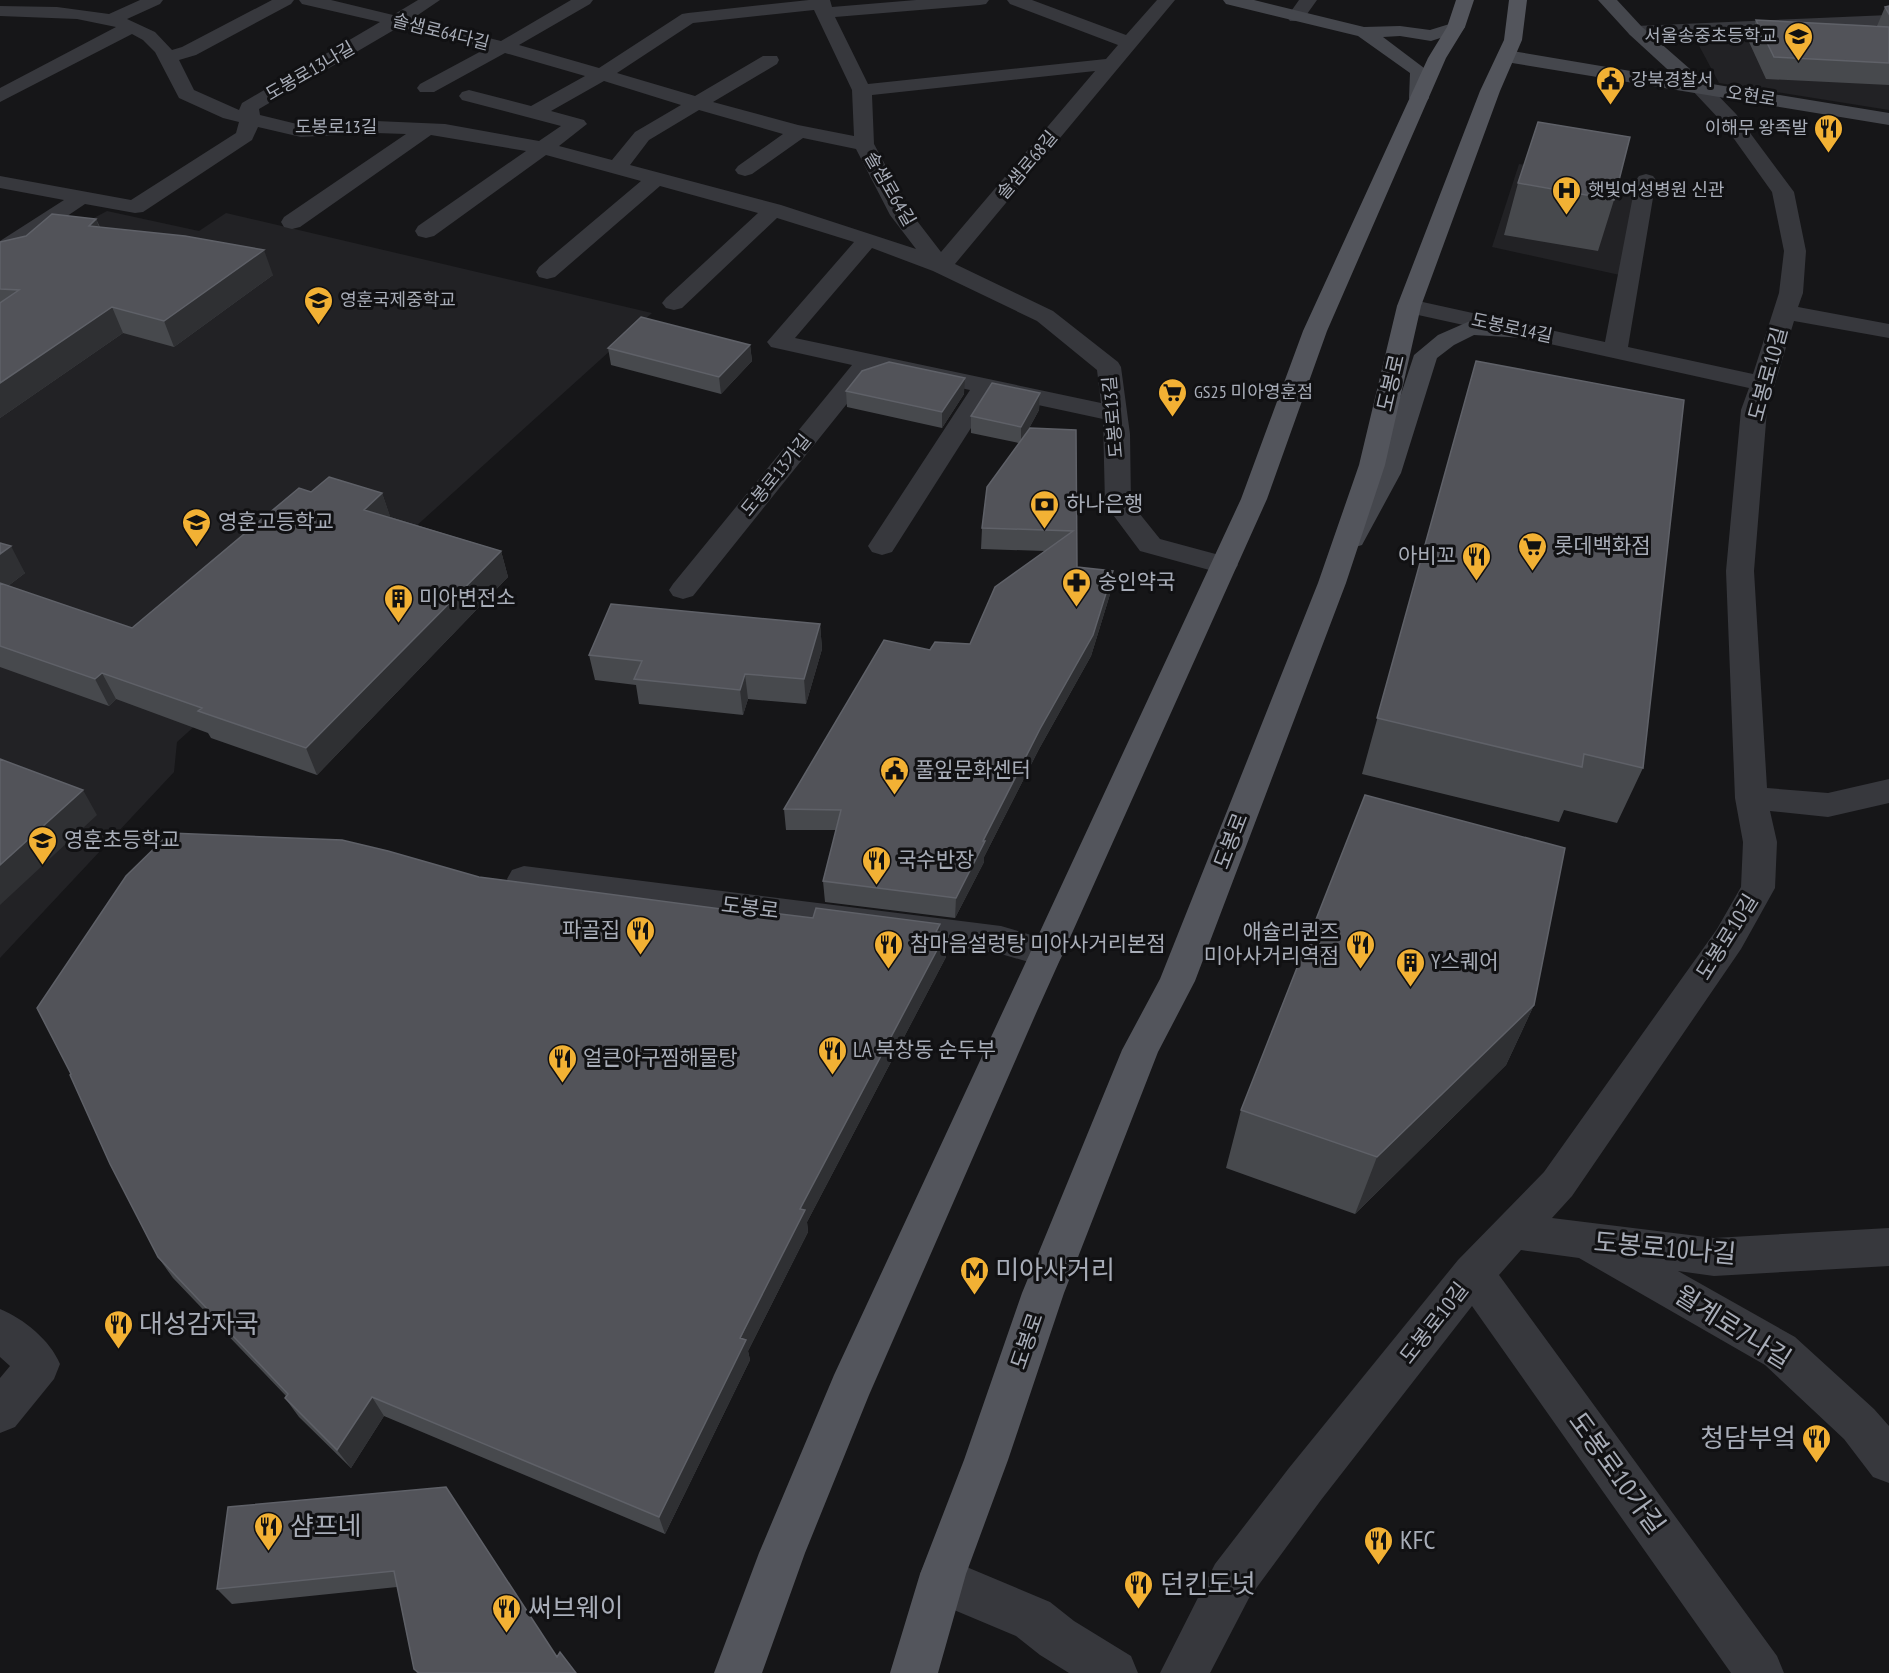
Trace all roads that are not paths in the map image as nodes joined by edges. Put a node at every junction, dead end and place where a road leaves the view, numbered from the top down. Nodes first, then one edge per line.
1 (64, 0) edge
2 (154, 0) edge
3 (285, 0) edge
4 (308, 0) edge
5 (431, 0) edge
6 (584, 0) edge
7 (980, 0) edge
8 (1016, 0) edge
9 (1166, 0) edge
10 (1232, 0) edge
11 (1308, 0) edge
12 (1518, 0) edge
13 (1606, 0) edge
14 (822, 5) edge
15 (0, 11) edge
16 (39, 13) junction
17 (1460, 14) edge
18 (1296, 17) junction
19 (398, 20) junction
20 (1889, 20) edge
21 (109, 21) junction
22 (130, 27) junction
23 (1636, 31) junction
24 (1364, 32) junction
25 (1131, 42) junction
26 (503, 47) junction
27 (166, 57) junction
28 (1506, 57) junction
29 (770, 60) dead end
30 (1112, 64) junction
31 (602, 74) junction
32 (427, 88) dead end
33 (1700, 88) junction
34 (862, 90) junction
35 (0, 96) edge
36 (469, 96) dead end
37 (1419, 98) junction
38 (698, 103) junction
39 (533, 113) junction
40 (249, 118) junction
41 (1889, 119) edge
42 (427, 129) junction
43 (799, 132) junction
44 (864, 144) junction
45 (543, 148) junction
46 (616, 169) junction
47 (745, 170) dead end
48 (656, 179) junction
49 (1646, 180) dead end
50 (0, 182) edge
51 (82, 197) junction
52 (773, 210) junction
53 (292, 222) dead end
54 (426, 231) dead end
55 (868, 239) junction
56 (0, 251) edge
57 (941, 266) junction
58 (547, 272) dead end
59 (674, 303) dead end
60 (1409, 306) junction
61 (1785, 312) junction
62 (1524, 331) junction
63 (1889, 331) edge
64 (1615, 350) junction
65 (868, 361) junction
66 (1763, 384) junction
67 (986, 386) junction
68 (1115, 414) junction
69 (882, 546) dead end
70 (1340, 561) junction
71 (1224, 565) junction
72 (684, 590) dead end
73 (1889, 790) edge
74 (1751, 798) junction
75 (524, 879) dead end
76 (1046, 953) junction
77 (1514, 1231) junction
78 (1585, 1240) junction
79 (1889, 1247) edge
80 (1473, 1273) junction
81 (0, 1329) edge
82 (0, 1412) edge
83 (1889, 1461) edge
84 (943, 1574) junction
85 (738, 1673) edge
86 (914, 1673) edge
87 (1114, 1673) edge
88 (1184, 1673) edge
89 (1760, 1673) edge

1 - 16 street
2 - 21 street
3 - 27 street
4 - 19 street, 솔샘로64다길
5 - 19 street, 도봉로13나길
6 - 26 street
7 - 14 street
8 - 25 street
9 - 25 street, 솔샘로68길
10 - 18 main road
11 - 18 street
12 - 28 main road, 도봉로
13 - 23 main road, 도봉로10길
14 - 31 street
14 - 34 street, 솔샘로64길
15 - 16 street, 도봉로13길
16 - 21 street, 도봉로13길
17 - 24 main road
17 - 37 main road
18 - 24 main road
19 - 26 street, 솔샘로64다길
19 - 40 street, 도봉로13나길
20 - 23 street
21 - 22 street, 도봉로13길
22 - 27 street, 도봉로13길
22 - 35 street
23 - 33 main road, 도봉로10길
24 - 37 main road
25 - 30 street, 솔샘로68길
26 - 31 street, 솔샘로64다길
26 - 32 street, 솔샘로64다길
27 - 40 street, 도봉로13길
28 - 33 main road, 오현로
28 - 60 main road, 도봉로
29 - 38 street
30 - 34 street
30 - 57 street, 솔샘로68길
31 - 38 street, 솔샘로64다길
31 - 39 street
33 - 41 main road, 오현로
33 - 61 street, 도봉로10길
34 - 44 street, 솔샘로64길
36 - 39 street
37 - 71 main road
38 - 43 street, 솔샘로64다길
38 - 46 street
39 - 45 street
40 - 42 street, 도봉로13길
40 - 51 street, 도봉로13나길
42 - 45 street, 도봉로13길
42 - 53 street, 도봉로13길
43 - 44 street, 솔샘로64다길
43 - 47 street
44 - 57 street, 솔샘로64길
45 - 46 street, 도봉로13길
45 - 54 street
46 - 48 street, 도봉로13길
48 - 52 street, 도봉로13길
48 - 58 street
49 - 64 street
50 - 51 street, 도봉로13나길
51 - 56 street
52 - 55 street, 도봉로13길
52 - 59 street
55 - 57 street, 도봉로13길
55 - 65 street
57 - 68 street, 도봉로13길
60 - 62 street, 도봉로14길
60 - 70 main road, 도봉로
61 - 63 street
61 - 66 street, 도봉로10길
62 - 64 street, 도봉로14길
62 - 70 main road
64 - 66 street, 도봉로14길
65 - 67 street
65 - 72 street, 도봉로13가길
66 - 74 street, 도봉로10길
67 - 68 street
67 - 69 street
68 - 71 street, 도봉로13길
70 - 84 main road, 도봉로
71 - 76 main road
73 - 74 street
74 - 77 street, 도봉로10길
75 - 76 street, 도봉로
76 - 85 main road
77 - 78 street, 도봉로10나길
77 - 80 street, 도봉로10길
78 - 79 street, 도봉로10나길
78 - 83 street, 월계로7나길
80 - 88 street, 도봉로10길
80 - 89 street, 도봉로10가길
81 - 82 street
84 - 86 main road, 도봉로
84 - 87 street

